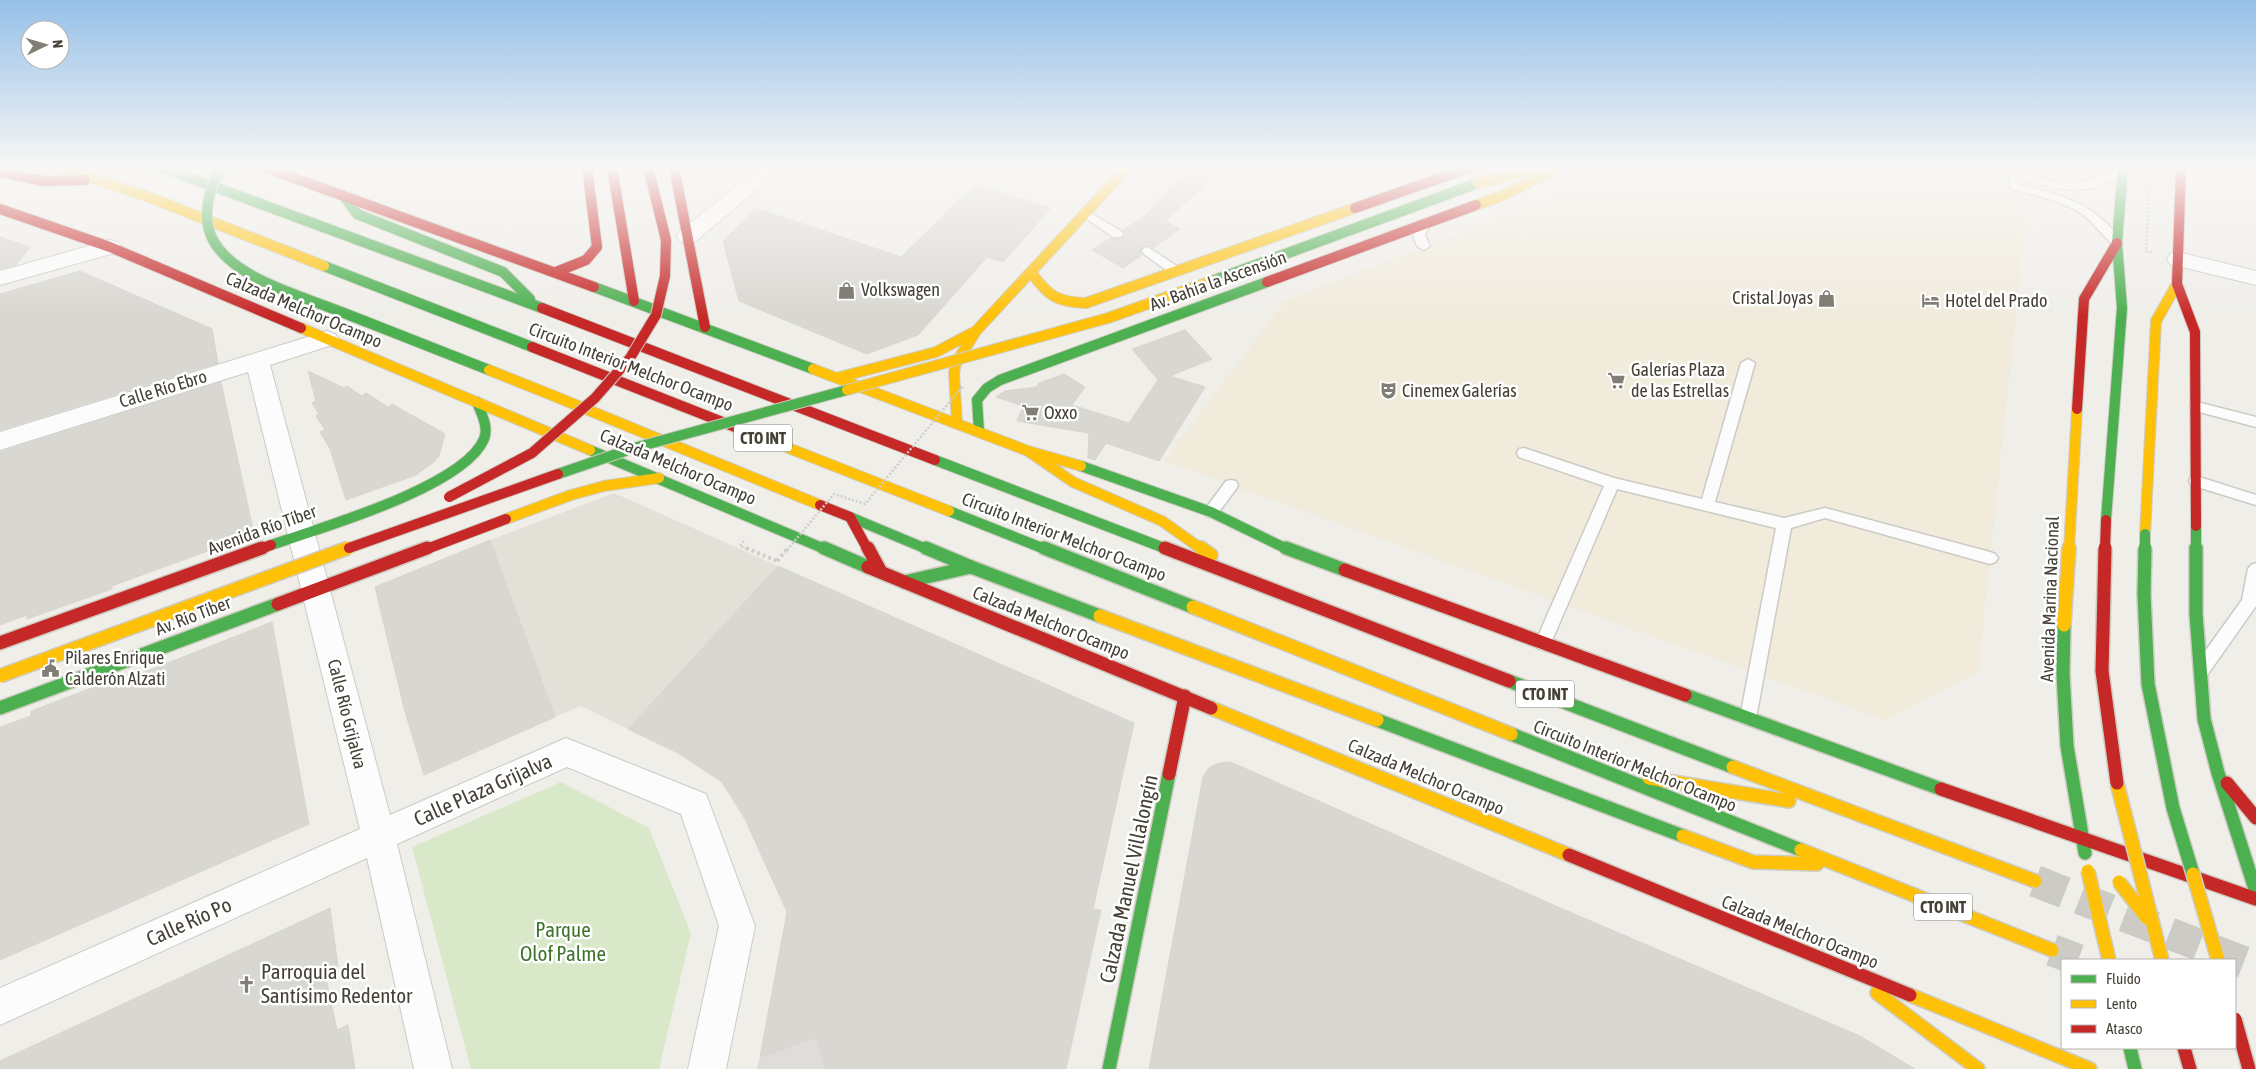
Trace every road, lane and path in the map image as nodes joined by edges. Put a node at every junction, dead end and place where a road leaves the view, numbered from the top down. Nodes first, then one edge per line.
1 (23, 217) edge
2 (197, 217) edge
3 (204, 217) edge
4 (296, 217) edge
5 (364, 217) edge
6 (403, 217) edge
7 (594, 217) edge
8 (620, 217) edge
9 (660, 217) edge
10 (684, 217) edge
11 (712, 217) edge
12 (1081, 217) edge
13 (1091, 217) edge
14 (1331, 217) edge
15 (1387, 217) edge
16 (1444, 217) edge
17 (2095, 217) edge
18 (2119, 217) edge
19 (2148, 217) edge
20 (2179, 217) edge
21 (1424, 224) junction
22 (1117, 234) dead end
23 (688, 236) junction
24 (2117, 243) junction
25 (1424, 246) dead end
26 (110, 247) junction
27 (1148, 251) dead end
28 (2146, 251) dead end
29 (2178, 260) junction
30 (556, 272) junction
31 (1030, 272) junction
32 (1177, 272) junction
33 (0, 278) edge
34 (2256, 278) edge
35 (2177, 284) junction
36 (634, 301) junction
37 (536, 306) junction
38 (704, 327) junction
39 (976, 331) junction
40 (327, 339) junction
41 (257, 360) junction
42 (1748, 364) dead end
43 (840, 377) junction
44 (966, 382) dead end
45 (477, 402) junction
46 (2196, 407) junction
47 (2256, 422) edge
48 (957, 423) junction
49 (978, 431) junction
50 (0, 441) edge
51 (1028, 450) junction
52 (1524, 453) dead end
53 (659, 478) junction
54 (2196, 482) junction
55 (1612, 483) junction
56 (1231, 485) dead end
57 (2256, 500) edge
58 (1707, 506) junction
59 (1210, 512) junction
60 (850, 517) junction
61 (1784, 524) junction
62 (362, 544) junction
63 (740, 546) dead end
64 (285, 548) junction
65 (1990, 558) dead end
66 (971, 567) junction
67 (2256, 569) edge
68 (881, 572) junction
69 (1245, 579) junction
70 (904, 582) junction
71 (296, 588) junction
72 (1543, 642) junction
73 (0, 643) edge
74 (2199, 673) junction
75 (0, 676) edge
76 (1185, 696) junction
77 (0, 708) edge
78 (1748, 718) junction
79 (1598, 770) junction
80 (2218, 773) junction
81 (1844, 810) junction
82 (2256, 818) edge
83 (379, 837) junction
84 (2082, 838) junction
85 (2101, 860) dead end
86 (1835, 864) junction
87 (2116, 878) dead end
88 (2035, 881) tunnel mouth
89 (2256, 892) edge
90 (2256, 899) edge
91 (2168, 945) dead end
92 (2052, 950) tunnel mouth
93 (2109, 959) edge
94 (2162, 959) edge
95 (2218, 959) edge
96 (1846, 970) junction
97 (0, 1006) edge
98 (2236, 1023) edge
99 (2236, 1029) edge
100 (2130, 1049) edge
101 (2184, 1049) edge
102 (2256, 1055) edge
103 (433, 1069) edge
104 (707, 1069) edge
105 (1109, 1069) edge
106 (1978, 1069) edge
107 (2090, 1069) edge
108 (2135, 1069) edge
109 (2190, 1069) edge
110 (2249, 1069) edge

1 - 26 main road, Calzada Melchor Ocampo
2 - 79 main road, Circuito Interior Melchor Ocampo / CTO INT
3 - 60 main road, bridge
4 - 37 main road, Circuito Interior Melchor Ocampo / CTO INT
5 - 37 main road
6 - 30 main road, CTO INT
7 - 30 main road
8 - 36 main road
9 - 62 main road, bridge
10 - 23 main road
11 - 23 street
12 - 31 main road
13 - 22 lane
14 - 32 main road, Av. Bahía la Ascensión
15 - 62 main road, bridge
16 - 21 main road, Av. Bahía la Ascensión
17 - 24 lane
18 - 24 main road, Avenida Marina Nacional
19 - 28 path
20 - 29 main road
21 - 25 lane
21 - 49 main road, Av. Bahía la Ascensión
23 - 38 main road
24 - 84 main road, Avenida Marina Nacional
24 - 94 main road, Avenida Marina Nacional, bridge
26 - 33 street
26 - 40 main road, Calzada Melchor Ocampo
27 - 32 lane
29 - 34 street
29 - 35 main road
30 - 36 main road, CTO INT
31 - 32 main road, Av. Bahía la Ascensión
31 - 39 main road
35 - 46 main road
35 - 95 main road, bridge
36 - 38 main road, CTO INT
37 - 69 main road, Circuito Interior Melchor Ocampo / CTO INT
38 - 43 main road, CTO INT
39 - 43 main road
39 - 48 main road
40 - 41 street, Calle Río Ebro
40 - 45 main road, Calzada Melchor Ocampo
41 - 50 street, Calle Río Ebro
41 - 64 street, Calle Río Grijalva
42 - 58 lane
43 - 48 main road, CTO INT
44 - 63 path, bridge
45 - 53 main road, Calzada Melchor Ocampo
45 - 64 main road, Avenida Río Tíber
46 - 47 lane
46 - 54 main road
48 - 49 main road, CTO INT
49 - 51 main road, CTO INT
51 - 59 main road, CTO INT
51 - 69 main road
52 - 55 lane
53 - 68 main road, Calzada Melchor Ocampo
53 - 71 main road
54 - 57 lane
54 - 74 main road
55 - 58 lane
55 - 72 lane
56 - 59 lane
58 - 61 lane
59 - 72 main road, CTO INT
60 - 66 main road
60 - 68 main road
61 - 65 lane
61 - 78 lane
62 - 75 main road, bridge
64 - 71 street, Calle Río Grijalva
64 - 73 main road, Avenida Río Tíber
66 - 70 main road
66 - 86 main road
67 - 74 lane
68 - 70 main road, Calzada Melchor Ocampo
69 - 81 main road, Circuito Interior Melchor Ocampo / CTO INT
70 - 76 main road, Calzada Melchor Ocampo
71 - 77 main road, Av. Río Tíber
71 - 83 street, Calle Río Grijalva
72 - 78 main road, CTO INT
74 - 80 main road
76 - 96 main road, Calzada Melchor Ocampo
76 - 105 main road, Calzada Manuel Villalongín
78 - 84 main road, CTO INT
79 - 81 main road
79 - 86 main road, Circuito Interior Melchor Ocampo / CTO INT
80 - 82 main road
80 - 89 main road
81 - 88 main road, Circuito Interior Melchor Ocampo / CTO INT
83 - 97 street, Calle Río Po
83 - 103 street, Calle Río Grijalva
83 - 104 street, Calle Plaza Grijalva
84 - 85 main road
84 - 90 main road, CTO INT
84 - 93 main road, Avenida Marina Nacional, bridge
86 - 92 main road, Circuito Interior Melchor Ocampo / CTO INT
87 - 91 main road, bridge
96 - 106 main road
96 - 107 main road, Calzada Melchor Ocampo
98 - 110 main road, bridge
99 - 102 main road, bridge
100 - 108 main road
101 - 109 main road

